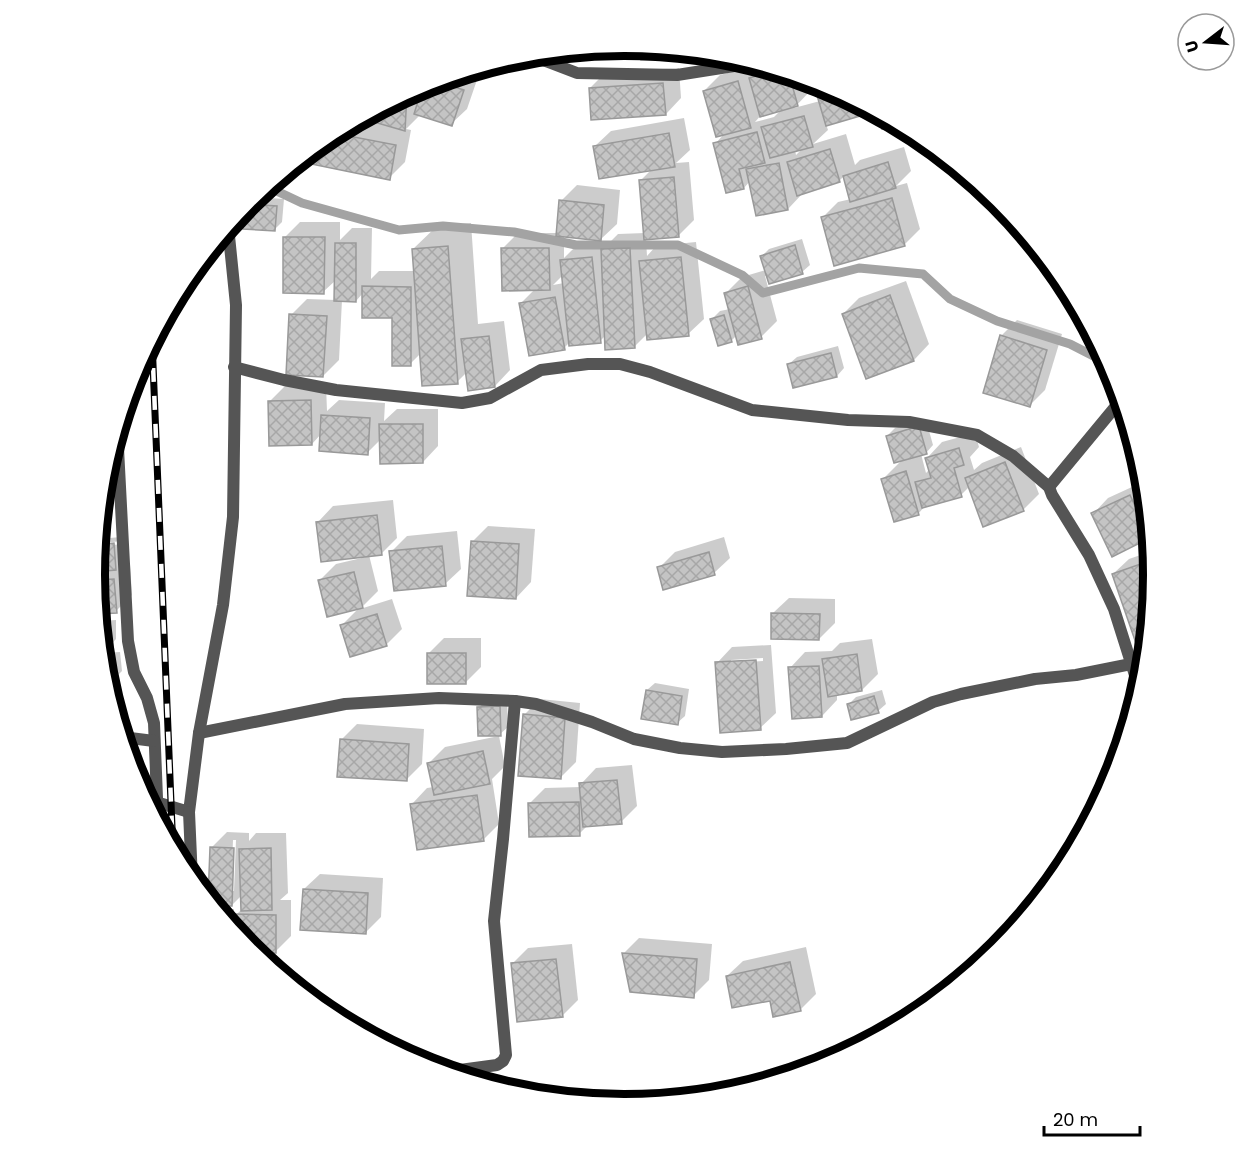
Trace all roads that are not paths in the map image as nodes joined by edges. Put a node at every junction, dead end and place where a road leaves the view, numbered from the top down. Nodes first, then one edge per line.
1 (547, 61) edge
2 (731, 66) edge
3 (229, 237) edge
4 (234, 367) junction
5 (1116, 408) edge
6 (118, 456) edge
7 (1049, 487) junction
8 (1131, 664) junction
9 (1134, 674) edge
10 (515, 701) junction
11 (199, 732) junction
12 (131, 738) edge
13 (154, 741) junction
14 (158, 803) joint
15 (189, 812) junction
16 (191, 863) edge
17 (465, 1069) edge

1 - 2 street
3 - 4 street
4 - 7 street
4 - 11 street
5 - 7 street
6 - 13 street
7 - 8 street
8 - 9 street
8 - 10 street
10 - 11 street
10 - 17 street
11 - 15 street
12 - 13 street
13 - 14 street
14 - 15 street
15 - 16 street

